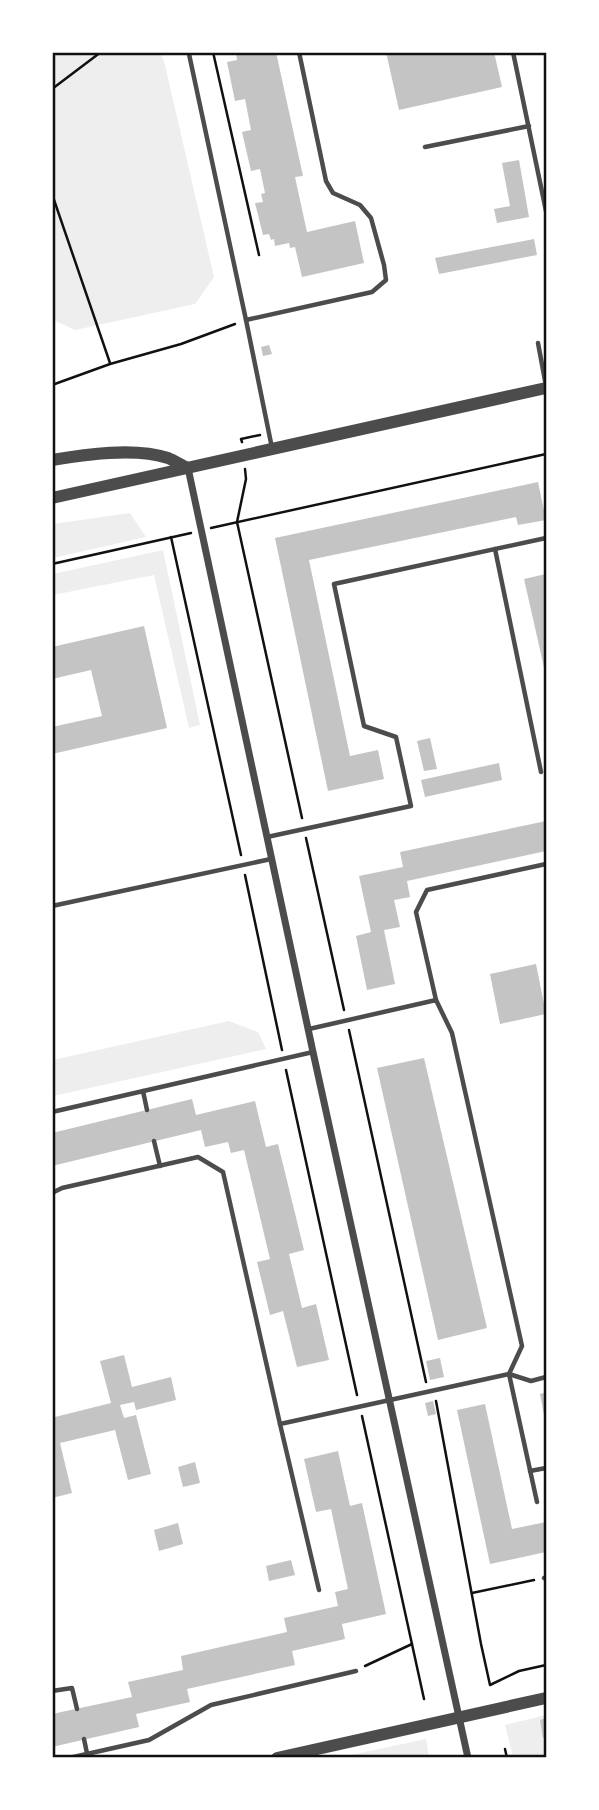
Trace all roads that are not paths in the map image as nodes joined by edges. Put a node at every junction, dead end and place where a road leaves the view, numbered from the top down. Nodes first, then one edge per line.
1 (299, 52) edge
2 (513, 52) edge
3 (189, 54) edge
4 (529, 127) junction
5 (425, 147) dead end
6 (547, 211) edge
7 (246, 320) junction
8 (538, 343) dead end
9 (546, 389) edge
10 (273, 449) junction
11 (52, 460) edge
12 (188, 468) junction
13 (52, 498) edge
14 (547, 538) edge
15 (495, 549) junction
16 (541, 772) dead end
17 (267, 837) junction
18 (271, 859) junction
19 (547, 864) edge
20 (52, 906) edge
21 (436, 1000) junction
22 (308, 1030) junction
23 (313, 1052) junction
24 (143, 1091) junction
25 (147, 1110) dead end
26 (52, 1112) edge
27 (154, 1141) dead end
28 (160, 1166) junction
29 (52, 1193) edge
30 (509, 1374) junction
31 (547, 1377) edge
32 (390, 1401) junction
33 (280, 1424) junction
34 (547, 1468) edge
35 (530, 1471) junction
36 (537, 1502) dead end
37 (319, 1590) dead end
38 (356, 1671) road end
39 (52, 1691) edge
40 (547, 1699) edge
41 (77, 1709) dead end
42 (460, 1717) junction
43 (84, 1740) dead end
44 (88, 1756) edge
45 (69, 1758) edge
46 (277, 1758) edge
47 (468, 1758) edge

1 - 7 lane
2 - 4 lane
3 - 7 lane
4 - 5 lane
4 - 6 lane
7 - 10 lane
8 - 9 lane
9 - 10 street
10 - 12 street
11 - 12 street
12 - 13 street
12 - 17 street
14 - 15 lane
15 - 16 lane
15 - 17 lane
17 - 18 street
18 - 20 lane
18 - 22 street
19 - 21 lane
21 - 22 lane
21 - 30 lane
22 - 23 street
23 - 24 lane
23 - 32 street
24 - 25 lane
24 - 26 lane
27 - 28 lane
28 - 29 lane
28 - 33 lane
30 - 31 lane
30 - 32 lane
30 - 35 lane
32 - 33 lane
32 - 42 street
33 - 37 lane
34 - 35 lane
35 - 36 lane
38 - 44 lane
39 - 41 lane
40 - 42 street
42 - 46 street
42 - 47 street
43 - 44 lane
44 - 45 lane

